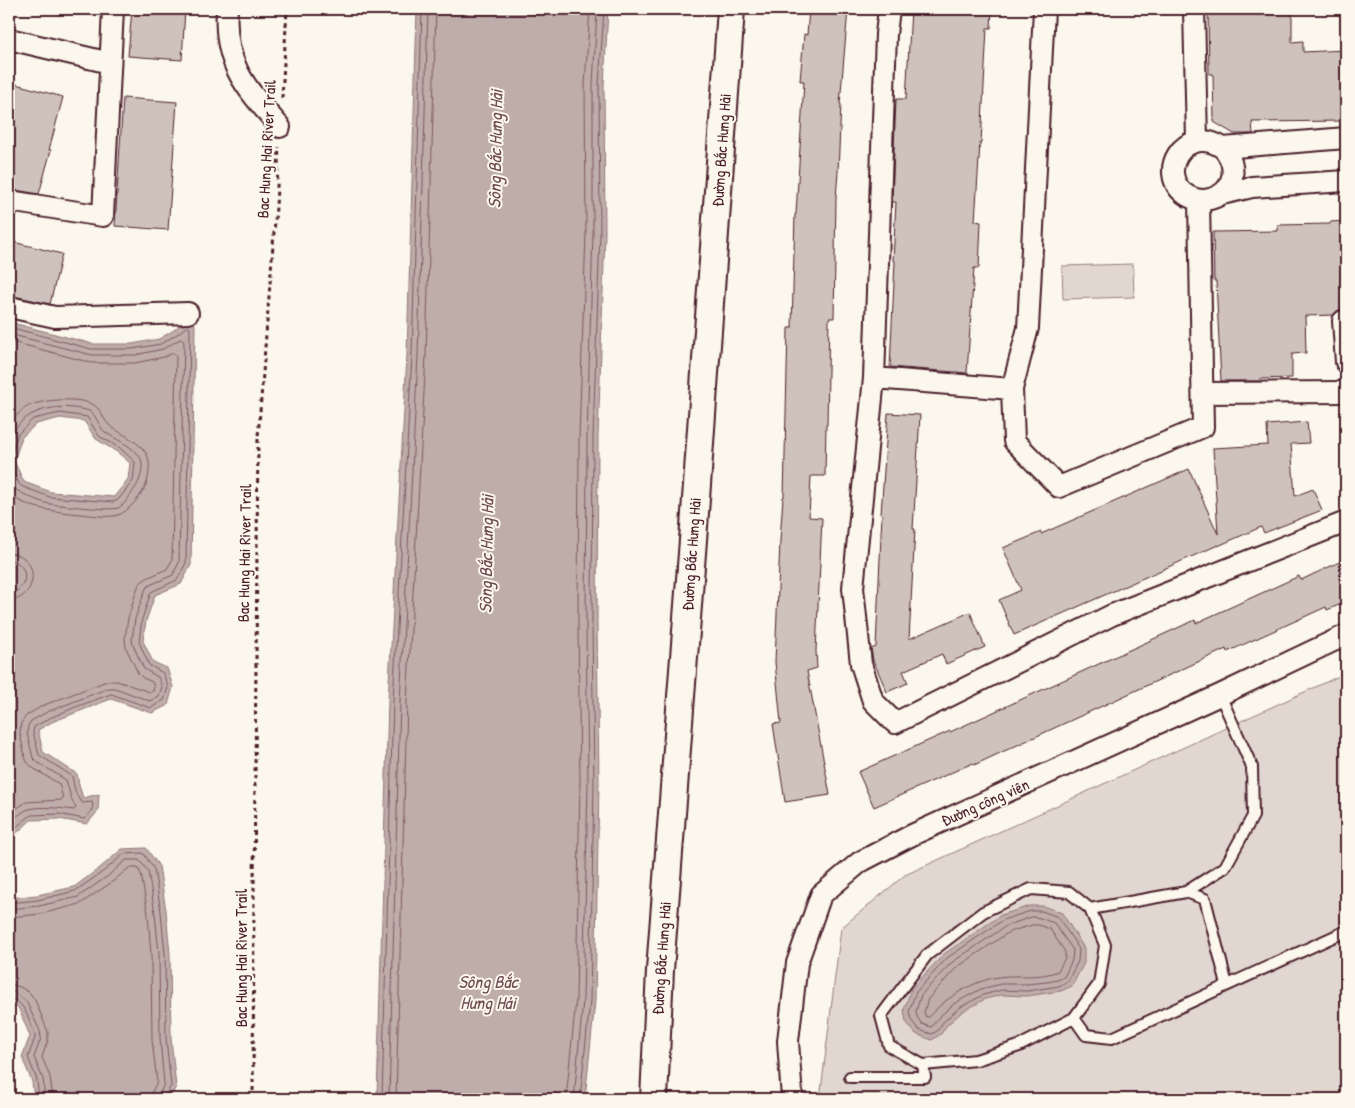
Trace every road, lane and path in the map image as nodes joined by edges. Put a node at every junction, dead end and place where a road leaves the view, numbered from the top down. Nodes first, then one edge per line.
1 (112, 9) edge
2 (227, 9) edge
3 (287, 9) edge
4 (731, 9) edge
5 (889, 9) edge
6 (1044, 9) edge
7 (1194, 9) edge
8 (9, 39) edge
9 (110, 63) junction
10 (280, 127) junction
11 (1346, 138) edge
12 (1197, 141) junction
13 (1223, 148) junction
14 (1346, 181) edge
15 (1222, 194) junction
16 (9, 200) edge
17 (1199, 200) junction
18 (9, 307) edge
19 (188, 313) dead end
20 (1343, 320) dead end
21 (1346, 362) edge
22 (874, 378) junction
23 (1012, 389) junction
24 (1346, 392) edge
25 (1203, 393) junction
26 (1346, 522) edge
27 (1346, 635) edge
28 (1220, 695) junction
29 (1186, 892) junction
30 (1090, 909) junction
31 (1346, 931) edge
32 (1227, 985) junction
33 (1074, 1018) junction
34 (923, 1065) junction
35 (850, 1077) dead end
36 (253, 1099) edge
37 (654, 1099) edge
38 (792, 1099) edge

1 - 9 street
2 - 10 street
3 - 10 path, Bac Hung Hai River Trail
4 - 37 street, Đường Bắc Hưng Hải
5 - 22 street
6 - 23 street
7 - 12 street
8 - 9 street
9 - 16 street
10 - 36 path, Bac Hung Hai River Trail
11 - 13 street
12 - 13 street
12 - 17 street
13 - 15 street
14 - 15 street
15 - 17 street
17 - 25 street
18 - 19 street
20 - 21 street
22 - 23 street
22 - 26 street
23 - 25 street
24 - 25 street
27 - 28 street, Đường công viên
28 - 29 lane
28 - 38 street, Đường công viên
29 - 30 lane
29 - 32 lane
30 - 33 lane
30 - 34 lane
31 - 32 lane
32 - 33 lane
33 - 34 lane
34 - 35 lane

